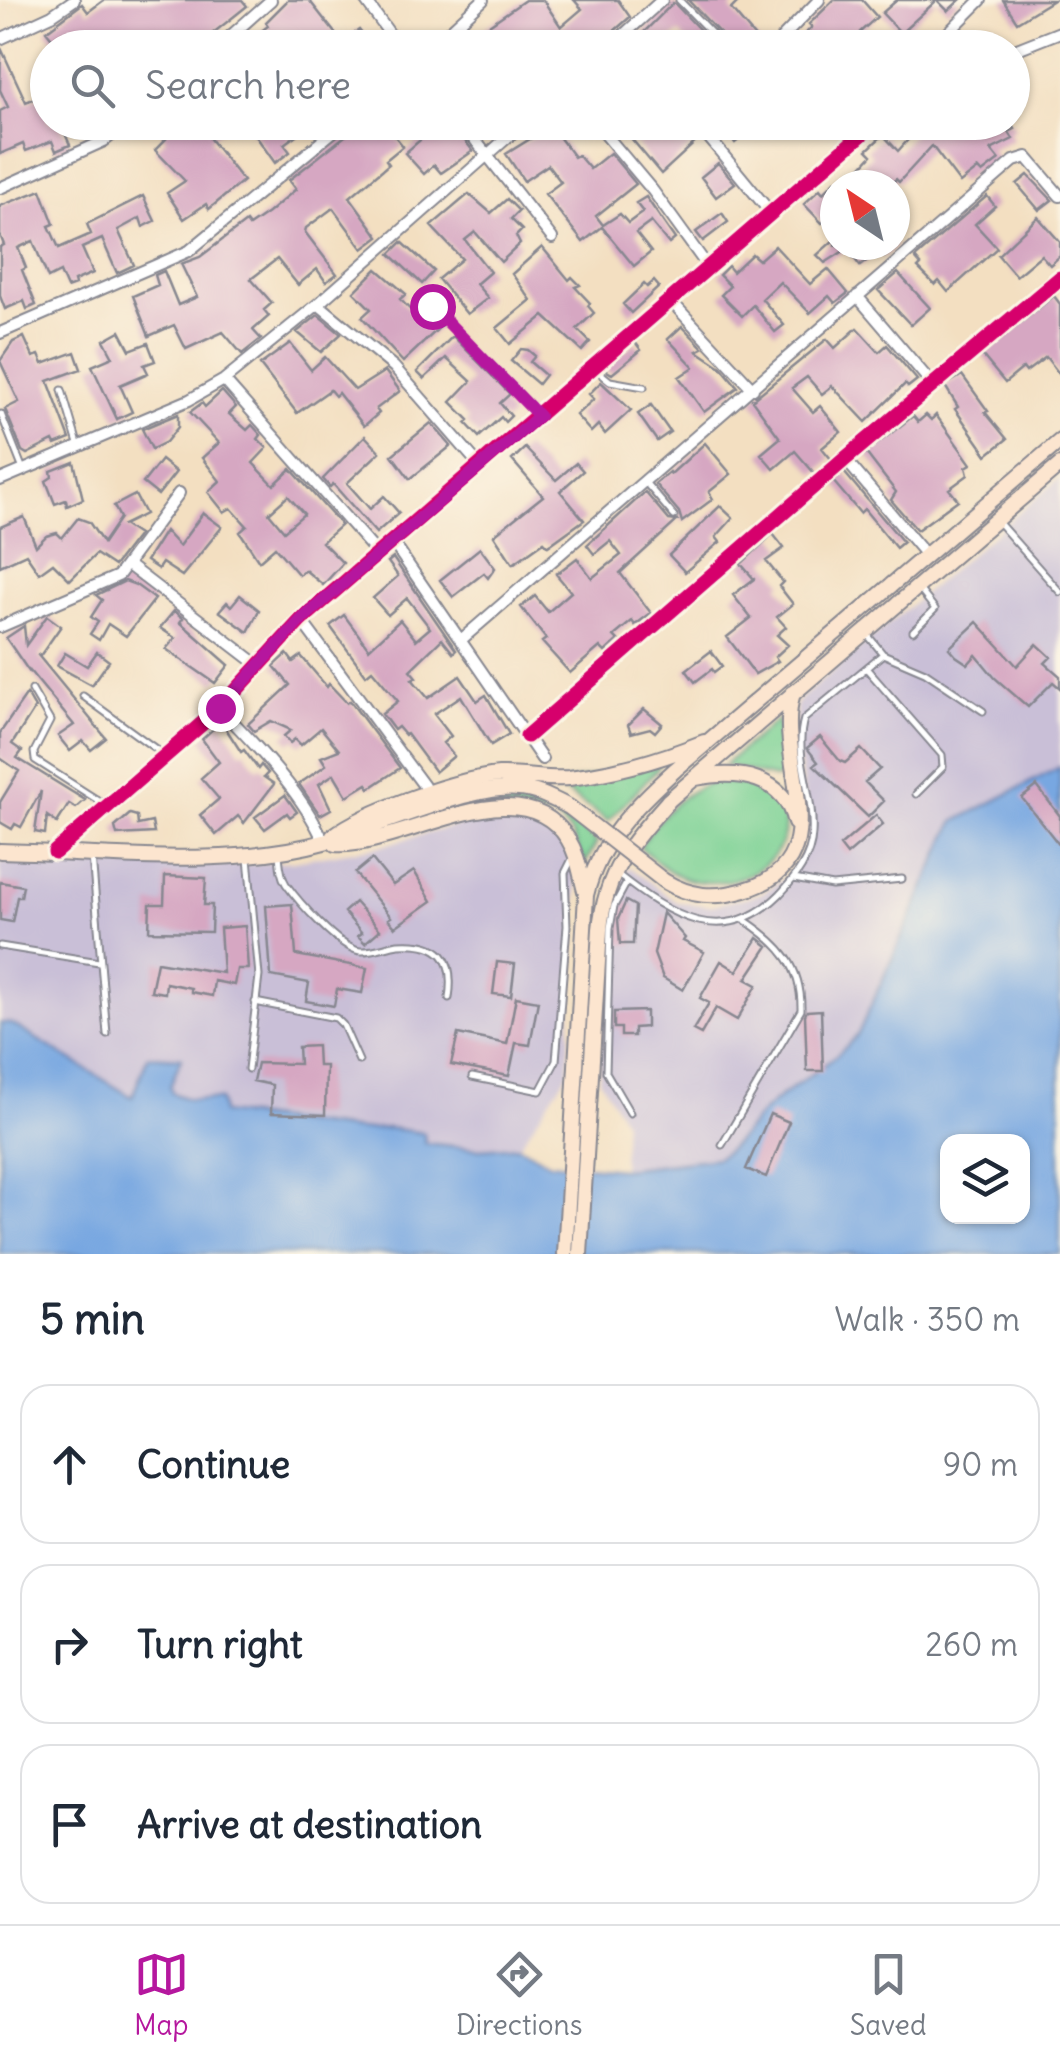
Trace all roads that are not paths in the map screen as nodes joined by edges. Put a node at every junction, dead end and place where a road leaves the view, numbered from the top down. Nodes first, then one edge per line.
1 (74, 0) edge
2 (272, 0) edge
3 (364, 0) edge
4 (484, 0) edge
5 (662, 0) edge
6 (679, 0) edge
7 (819, 0) edge
8 (981, 0) edge
9 (237, 30) edge
10 (386, 30) edge
11 (451, 30) edge
12 (633, 30) edge
13 (708, 30) edge
14 (789, 30) edge
15 (951, 30) edge
16 (1060, 32) edge
17 (0, 39) edge
18 (1030, 44) edge
19 (105, 140) edge
20 (323, 140) edge
21 (476, 140) edge
22 (504, 140) edge
23 (610, 140) edge
24 (711, 140) edge
25 (855, 140) edge
26 (488, 154) junction
27 (0, 188) edge
28 (1060, 196) edge
29 (770, 212) junction
30 (552, 238) dead end
31 (708, 268) junction
32 (1060, 278) edge
33 (857, 296) junction
34 (671, 301) junction
35 (318, 304) junction
36 (432, 306) dead end
37 (0, 333) edge
38 (594, 368) junction
39 (224, 380) junction
40 (933, 385) junction
41 (644, 387) dead end
42 (753, 389) junction
43 (62, 390) dead end
44 (1, 414) edge
45 (539, 416) junction
46 (1060, 441) edge
47 (78, 447) junction
48 (845, 459) junction
49 (1060, 464) edge
50 (480, 466) junction
51 (24, 470) junction
52 (0, 480) edge
53 (645, 482) junction
54 (179, 493) dead end
55 (674, 516) dead end
56 (996, 519) junction
57 (392, 541) junction
58 (377, 553) junction
59 (926, 555) junction
60 (128, 564) junction
61 (917, 586) junction
62 (1060, 592) edge
63 (301, 620) junction
64 (0, 627) edge
65 (864, 630) junction
66 (913, 632) dead end
67 (462, 639) junction
68 (883, 654) junction
69 (257, 664) junction
70 (866, 668) junction
71 (32, 690) dead end
72 (794, 692) junction
73 (84, 696) dead end
74 (220, 708) junction
75 (983, 711) dead end
76 (527, 736) junction
77 (715, 738) junction
78 (166, 757) junction
79 (542, 758) dead end
80 (696, 778) junction
81 (424, 786) dead end
82 (916, 794) dead end
83 (109, 807) junction
84 (798, 834) junction
85 (324, 842) junction
86 (0, 851) edge
87 (278, 851) junction
88 (55, 852) junction
89 (92, 853) junction
90 (575, 854) junction
91 (248, 855) junction
92 (614, 872) junction
93 (794, 879) junction
94 (902, 879) dead end
95 (627, 882) junction
96 (586, 896) junction
97 (746, 920) junction
98 (0, 946) edge
99 (99, 962) junction
100 (449, 998) dead end
101 (255, 1002) junction
102 (106, 1034) dead end
103 (360, 1061) dead end
104 (248, 1069) dead end
105 (584, 1071) junction
106 (472, 1076) dead end
107 (630, 1113) dead end
108 (722, 1145) dead end
109 (565, 1254) edge
110 (580, 1254) edge

1 - 17 street
2 - 9 street
3 - 10 street
4 - 11 street
5 - 12 street
6 - 13 lane
7 - 14 street
8 - 15 street
16 - 18 street
19 - 27 street
20 - 37 street
21 - 26 street
22 - 26 street
23 - 31 street
24 - 29 street
25 - 29 street
26 - 30 street
26 - 35 street
28 - 33 street
29 - 31 street
31 - 34 street
32 - 40 street
33 - 40 street
33 - 42 street
34 - 38 street
34 - 42 street
35 - 39 street
35 - 50 street
36 - 45 lane
38 - 41 lane
38 - 45 street
39 - 47 street
39 - 58 street
40 - 48 street
42 - 53 street
43 - 47 lane
44 - 51 lane
45 - 50 street
46 - 59 main road
47 - 51 street
48 - 59 street
48 - 76 street
49 - 56 main road
50 - 57 street
51 - 52 street
53 - 55 lane
53 - 67 street
54 - 60 street
56 - 61 main road
56 - 62 lane
57 - 58 street
57 - 67 street
58 - 63 street
59 - 77 main road
60 - 64 street
60 - 69 street
61 - 65 main road
61 - 66 lane
63 - 69 street
63 - 81 street
65 - 68 lane
65 - 72 main road
67 - 76 street
68 - 70 lane
68 - 75 lane
69 - 74 street
70 - 82 lane
70 - 93 lane
71 - 83 lane
72 - 80 main road
72 - 84 main road
73 - 78 lane
74 - 78 street
74 - 85 street
76 - 79 street
77 - 85 main road
77 - 96 main road
78 - 83 street
80 - 84 main road
80 - 92 main road
83 - 88 street
84 - 85 main road, bridge
85 - 87 main road
85 - 90 main road
86 - 88 main road
87 - 91 main road
87 - 100 lane
88 - 89 main road
89 - 91 main road
89 - 99 lane
90 - 96 main road
90 - 106 lane
91 - 101 lane
92 - 95 lane
92 - 105 main road
93 - 94 lane
93 - 97 lane
95 - 97 lane
95 - 107 lane
96 - 105 main road
97 - 108 lane
98 - 99 lane
99 - 102 lane
101 - 103 lane
101 - 104 lane
105 - 109 main road
105 - 110 main road

